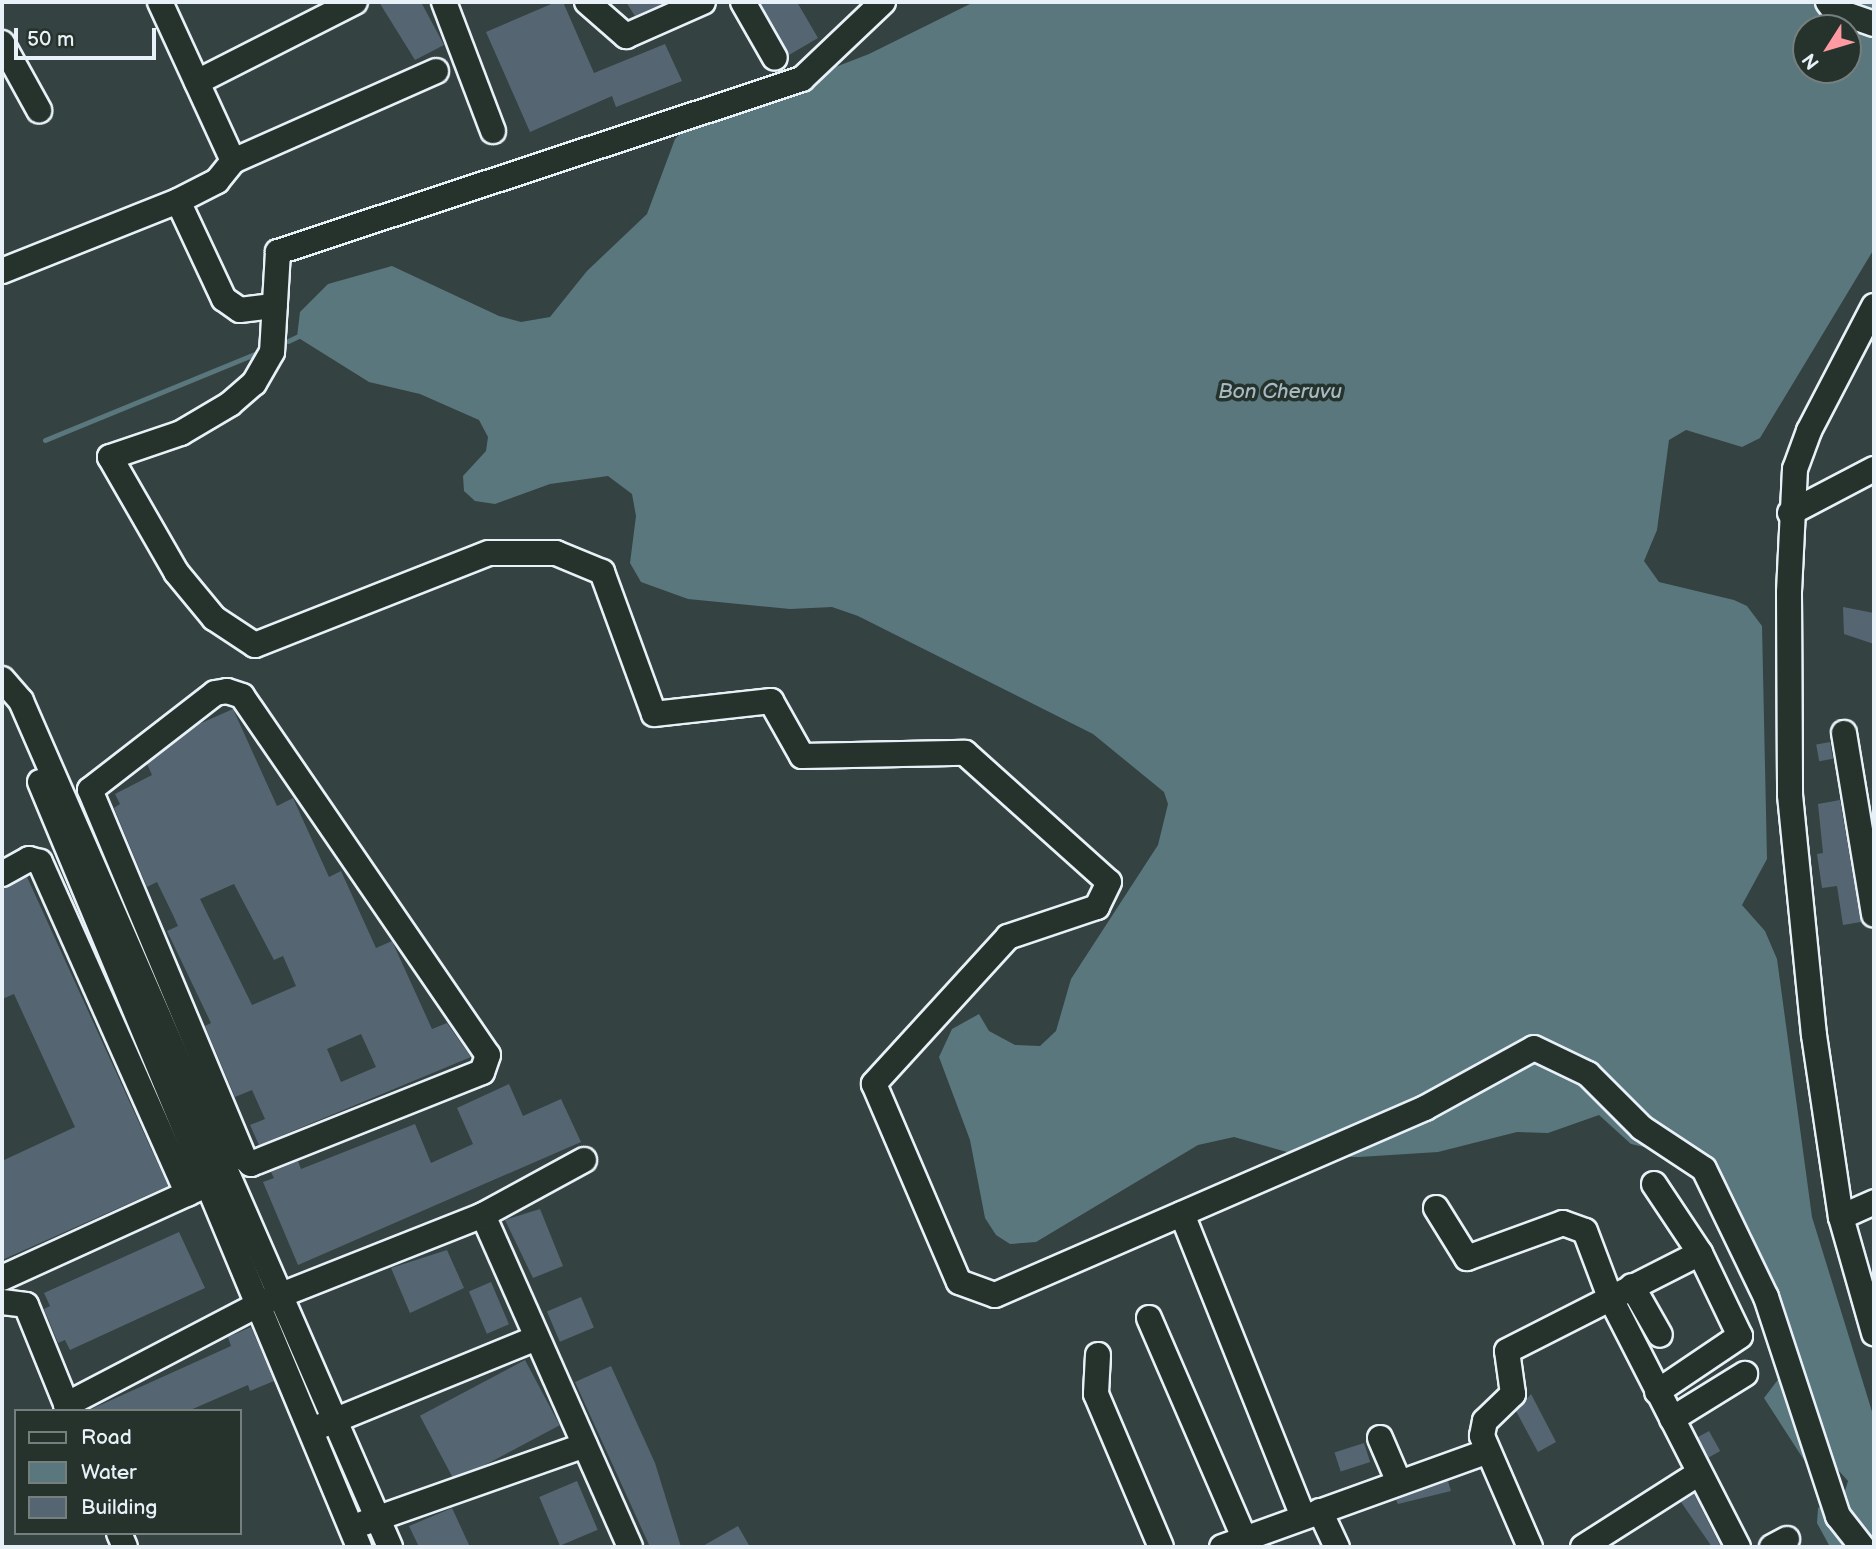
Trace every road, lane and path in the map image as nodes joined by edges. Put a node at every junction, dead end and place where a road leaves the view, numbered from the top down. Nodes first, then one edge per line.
1 (160, 2) edge
2 (355, 2) edge
3 (444, 2) edge
4 (587, 2) edge
5 (703, 2) edge
6 (743, 2) edge
7 (883, 2) edge
8 (1828, 2) edge
9 (1874, 24) edge
10 (2, 43) edge
11 (775, 58) dead end
12 (436, 71) dead end
13 (197, 82) junction
14 (39, 110) dead end
15 (493, 131) dead end
16 (233, 161) junction
17 (178, 201) junction
18 (2, 271) edge
19 (275, 306) junction
20 (1874, 306) edge
21 (1874, 469) edge
22 (1790, 513) junction
23 (2, 680) edge
24 (1844, 733) dead end
25 (41, 765) junction
26 (58, 832) junction
27 (40, 862) junction
28 (2, 874) edge
29 (51, 885) junction
30 (134, 893) junction
31 (84, 894) junction
32 (1874, 915) edge
33 (112, 921) junction
34 (149, 922) junction
35 (583, 1160) dead end
36 (211, 1184) junction
37 (1654, 1184) dead end
38 (188, 1194) junction
39 (1874, 1202) edge
40 (1436, 1208) dead end
41 (1182, 1214) junction
42 (483, 1215) junction
43 (1841, 1217) junction
44 (1700, 1253) junction
45 (2, 1278) edge
46 (1632, 1286) junction
47 (1610, 1297) junction
48 (270, 1298) junction
49 (2, 1302) edge
50 (1149, 1318) dead end
51 (1874, 1333) edge
52 (1660, 1335) dead end
53 (537, 1338) junction
54 (1098, 1355) dead end
55 (1745, 1374) dead end
56 (1657, 1392) junction
57 (68, 1408) edge
58 (1672, 1419) junction
59 (324, 1425) junction
60 (1380, 1438) dead end
61 (585, 1446) junction
62 (1486, 1452) junction
63 (1699, 1473) junction
64 (1398, 1480) junction
65 (1312, 1514) junction
66 (377, 1517) junction
67 (355, 1537) edge
68 (1238, 1544) edge
69 (625, 1546) edge
70 (1527, 1546) edge
71 (390, 1547) edge
72 (1161, 1547) edge
73 (1337, 1547) edge
74 (1583, 1547) edge
75 (1738, 1547) edge
76 (1862, 1547) edge

1 - 13 street
2 - 13 street
3 - 15 street
4 - 5 street
6 - 11 street
7 - 19 street
8 - 9 street
10 - 14 street
12 - 16 street
13 - 16 street
16 - 17 street
17 - 18 street
17 - 19 street
19 - 41 street
20 - 22 street
21 - 22 street
22 - 43 street
23 - 25 street
24 - 32 street
25 - 26 street
25 - 33 street
26 - 27 street
26 - 31 street
27 - 28 street
27 - 29 street
29 - 31 street
29 - 38 street
30 - 33 street
30 - 34 street
30 - 34 street
31 - 33 street
33 - 34 street
33 - 36 street
33 - 48 street
35 - 42 street
36 - 38 street
36 - 48 street
37 - 44 street
38 - 45 street
39 - 43 street
40 - 47 street
41 - 65 street
41 - 76 street
42 - 48 street
42 - 53 street
43 - 51 street
44 - 46 street
44 - 56 street
46 - 47 street
46 - 52 street
47 - 56 street
47 - 62 street
48 - 57 street
48 - 59 street
49 - 57 street
50 - 68 street
53 - 59 street
53 - 61 street
54 - 72 street
55 - 58 street
56 - 58 street
58 - 63 street
59 - 66 street
59 - 67 street
60 - 64 street
61 - 66 street
61 - 69 street
62 - 64 street
62 - 70 street
63 - 74 street
63 - 75 street
64 - 65 street
65 - 68 street
65 - 73 street
66 - 67 street
66 - 71 street

